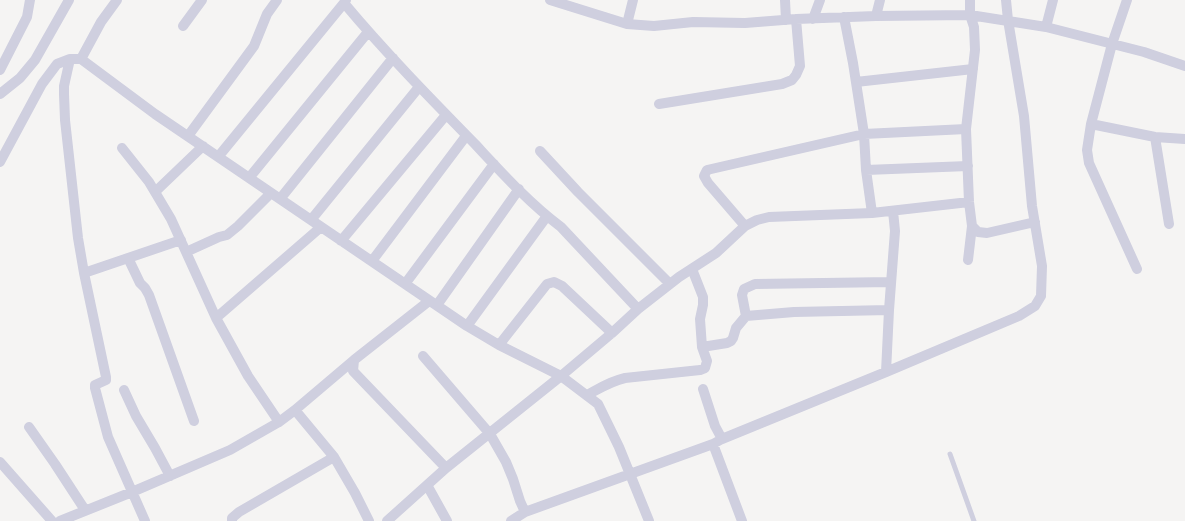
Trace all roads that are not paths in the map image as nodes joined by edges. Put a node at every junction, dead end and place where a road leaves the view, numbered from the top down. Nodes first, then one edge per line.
1 (30, 0) edge
2 (69, 0) edge
3 (117, 0) edge
4 (202, 0) edge
5 (277, 0) edge
6 (550, 0) edge
7 (634, 0) edge
8 (786, 0) edge
9 (820, 0) edge
10 (880, 0) edge
11 (970, 0) edge
12 (1006, 0) edge
13 (1053, 0) edge
14 (1127, 0) edge
15 (345, 1) edge
16 (970, 15) junction
17 (876, 16) junction
18 (844, 17) junction
19 (796, 19) junction
20 (813, 19) junction
21 (786, 20) junction
22 (1008, 20) junction
23 (627, 24) junction
24 (183, 26) dead end
25 (1046, 27) junction
26 (368, 32) junction
27 (1112, 44) junction
28 (393, 58) junction
29 (80, 59) junction
30 (70, 60) junction
31 (1185, 66) edge
32 (973, 69) junction
33 (0, 70) edge
34 (856, 82) junction
35 (419, 87) junction
36 (0, 94) edge
37 (659, 104) dead end
38 (446, 115) junction
39 (1091, 124) junction
40 (966, 129) junction
41 (864, 134) junction
42 (188, 136) junction
43 (466, 136) junction
44 (1155, 137) junction
45 (1185, 139) edge
46 (202, 146) junction
47 (122, 148) dead end
48 (540, 151) dead end
49 (218, 157) junction
50 (0, 162) edge
51 (494, 164) junction
52 (968, 166) junction
53 (866, 170) junction
54 (249, 178) junction
55 (519, 190) junction
56 (155, 192) junction
57 (271, 193) junction
58 (280, 200) junction
59 (969, 202) junction
60 (893, 211) junction
61 (872, 213) junction
62 (547, 216) junction
63 (311, 220) junction
64 (1035, 222) junction
65 (1169, 224) dead end
66 (745, 226) junction
67 (972, 226) junction
68 (321, 227) junction
69 (181, 240) junction
70 (341, 241) junction
71 (186, 252) junction
72 (128, 258) junction
73 (968, 260) dead end
74 (372, 261) junction
75 (692, 269) junction
76 (1137, 269) dead end
77 (84, 273) junction
78 (891, 282) junction
79 (405, 284) junction
80 (670, 284) junction
81 (433, 303) junction
82 (638, 309) junction
83 (889, 310) junction
84 (746, 316) junction
85 (216, 318) junction
86 (467, 326) junction
87 (612, 333) junction
88 (499, 345) junction
89 (702, 347) junction
90 (423, 356) dead end
91 (354, 360) junction
92 (886, 372) junction
93 (561, 376) junction
94 (702, 389) dead end
95 (124, 390) dead end
96 (587, 395) junction
97 (295, 410) junction
98 (194, 421) dead end
99 (279, 422) junction
100 (29, 427) dead end
101 (490, 434) junction
102 (717, 441) junction
103 (950, 454) dead end
104 (334, 457) junction
105 (0, 462) edge
106 (446, 468) junction
107 (631, 474) junction
108 (170, 476) junction
109 (427, 485) junction
110 (132, 492) junction
111 (85, 510) junction
112 (525, 512) junction
113 (52, 521) edge
114 (60, 521) edge
115 (145, 521) edge
116 (232, 521) edge
117 (369, 521) edge
118 (387, 521) edge
119 (447, 521) edge
120 (511, 521) edge
121 (649, 521) edge
122 (742, 521) edge
123 (974, 521) edge

1 - 33 street
2 - 36 street
3 - 29 street
4 - 24 street
5 - 42 street
6 - 23 street
7 - 23 street
8 - 21 street
9 - 20 street
10 - 17 street
11 - 16 street
12 - 22 street
13 - 25 street
14 - 27 street
15 - 26 street
15 - 49 street
16 - 17 street
16 - 22 street
16 - 32 street
17 - 18 street
18 - 20 street
18 - 34 street
19 - 20 street
19 - 21 street
19 - 37 street
21 - 23 street
22 - 25 street
22 - 64 street
25 - 27 street
26 - 28 street
26 - 54 street
27 - 31 street
27 - 39 street
28 - 35 street
28 - 58 street
29 - 30 street
29 - 42 street
30 - 50 street
30 - 77 street
32 - 34 street
32 - 40 street
34 - 41 street
35 - 38 street
35 - 63 street
38 - 43 street
38 - 70 street
39 - 44 street
39 - 76 street
40 - 41 street
40 - 52 street
41 - 53 street
41 - 66 street
42 - 46 street
43 - 51 street
43 - 74 street
44 - 45 street
44 - 65 street
46 - 49 street
46 - 56 street
47 - 56 street
48 - 80 street
49 - 54 street
51 - 55 street
51 - 79 street
52 - 53 street
52 - 59 street
53 - 61 street
54 - 57 street
55 - 62 street
55 - 81 street
56 - 69 street
57 - 58 street
57 - 71 street
58 - 63 street
59 - 60 street
59 - 67 street
60 - 61 street
60 - 78 street
61 - 66 street
62 - 82 street
62 - 86 street
63 - 68 street
64 - 67 street
64 - 92 street
66 - 75 street
67 - 73 street
68 - 70 street
68 - 85 street
69 - 71 street
69 - 72 street
70 - 74 street
71 - 85 street
72 - 77 street
72 - 98 street
74 - 79 street
75 - 80 street
75 - 89 street
77 - 110 street
78 - 83 street
78 - 84 street
79 - 81 street
80 - 82 street
81 - 86 street
81 - 91 street
82 - 87 street
83 - 84 street
83 - 92 street
84 - 89 street
85 - 99 street
86 - 88 street
87 - 88 street
87 - 93 street
88 - 93 street
89 - 96 street
90 - 101 street
91 - 97 street
91 - 106 street
92 - 102 street
93 - 96 street
93 - 101 street
94 - 102 street
95 - 108 street
96 - 107 street
97 - 99 street
97 - 104 street
99 - 108 street
100 - 111 street
101 - 106 street
101 - 112 street
102 - 107 street
102 - 122 street
103 - 123 lane
104 - 116 street
104 - 117 street
105 - 113 street
106 - 109 street
107 - 112 street
107 - 121 street
108 - 110 street
109 - 118 street
109 - 119 street
110 - 111 street
110 - 115 street
111 - 114 street
112 - 120 street

